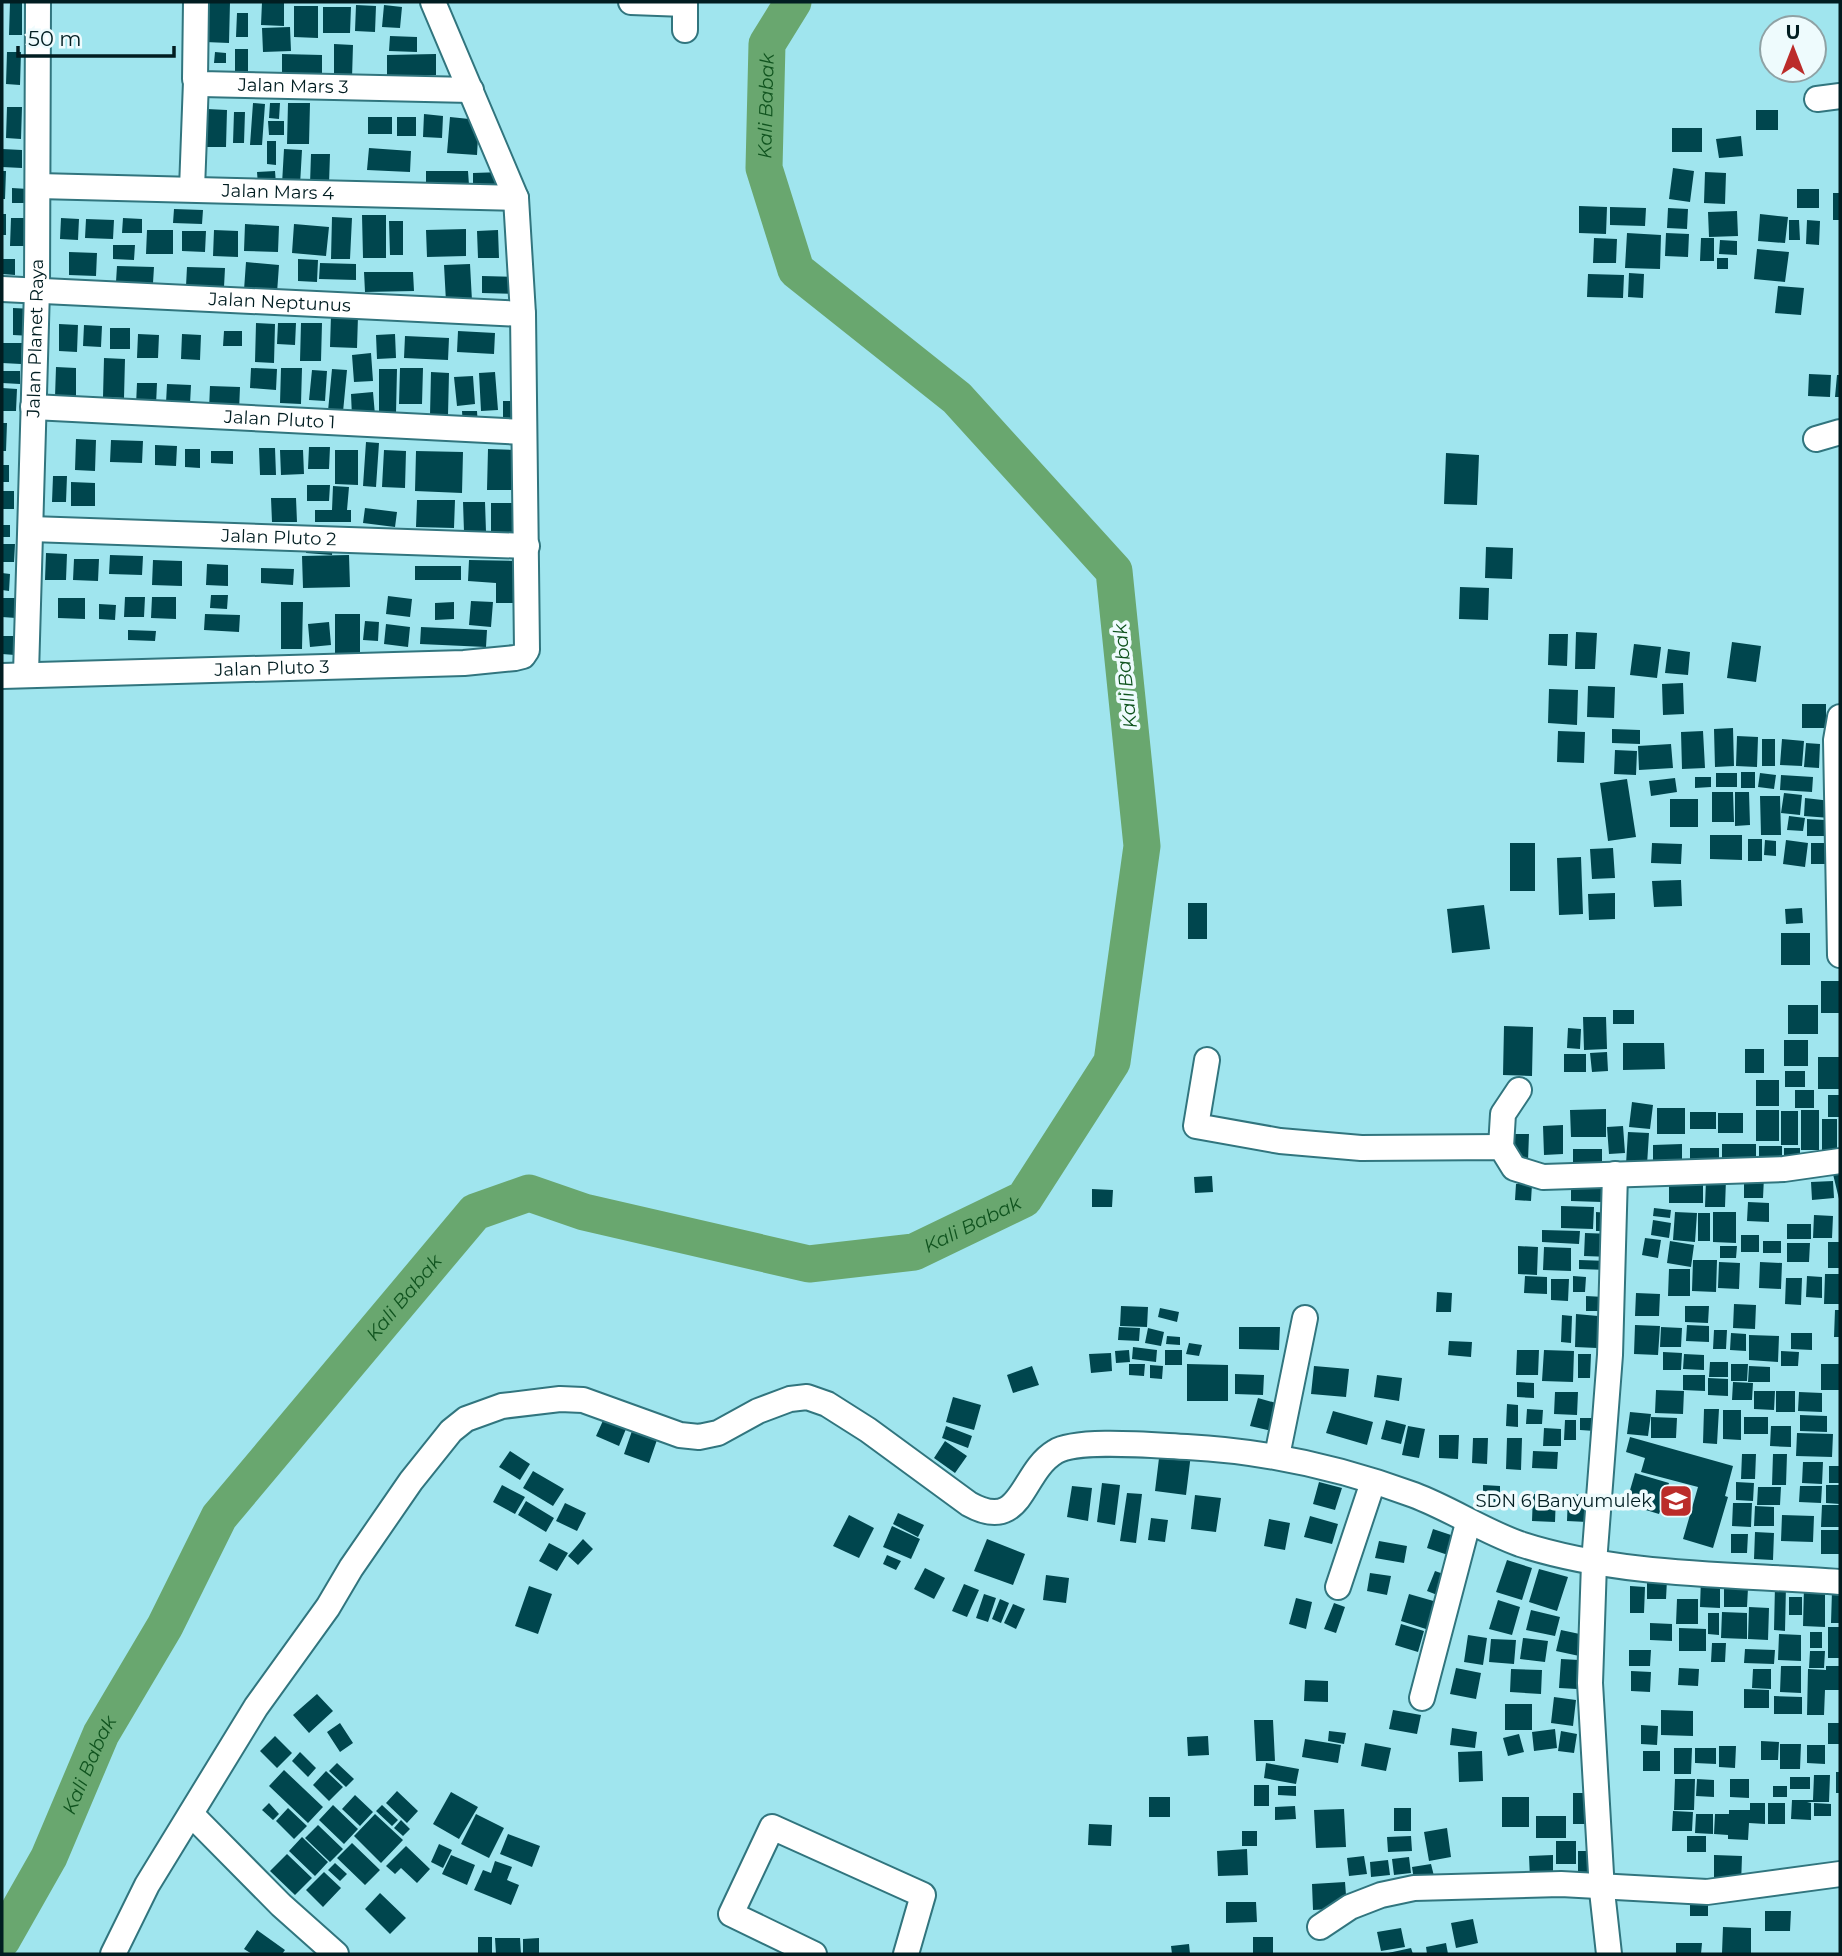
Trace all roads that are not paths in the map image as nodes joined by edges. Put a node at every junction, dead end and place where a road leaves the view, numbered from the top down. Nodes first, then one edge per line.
1 (38, 2) edge
2 (196, 2) edge
3 (433, 2) edge
4 (631, 2) edge
5 (685, 3) edge
6 (685, 30) dead end
7 (196, 81) junction
8 (471, 90) junction
9 (38, 186) junction
10 (192, 189) junction
11 (516, 198) junction
12 (2, 289) edge
13 (37, 289) junction
14 (523, 314) junction
15 (33, 407) junction
16 (524, 432) junction
17 (1840, 432) edge
18 (1816, 439) dead end
19 (31, 530) junction
20 (527, 546) junction
21 (14, 675) edge
22 (1840, 717) edge
23 (1840, 956) edge
24 (1207, 1060) dead end
25 (1519, 1090) dead end
26 (1501, 1147) junction
27 (1840, 1161) edge
28 (1615, 1174) junction
29 (1305, 1318) dead end
30 (1277, 1456) junction
31 (1373, 1482) junction
32 (1468, 1523) junction
33 (1594, 1563) junction
34 (1840, 1582) edge
35 (1338, 1587) dead end
36 (1422, 1698) dead end
37 (191, 1814) junction
38 (1840, 1874) edge
39 (1602, 1891) junction
40 (1320, 1927) dead end
41 (113, 1954) edge
42 (336, 1954) edge
43 (814, 1954) edge
44 (906, 1954) edge
45 (1609, 1954) edge

1 - 9 street, Jalan Planet Raya
2 - 7 street
3 - 8 street
4 - 5 street
5 - 6 street
7 - 8 street, Jalan Mars 3
7 - 10 street
8 - 11 street
9 - 10 street, Jalan Mars 4
9 - 13 street, Jalan Planet Raya
10 - 11 street, Jalan Mars 4
11 - 14 street
12 - 13 street, Jalan Neptunus
13 - 14 street, Jalan Neptunus
13 - 15 street, Jalan Planet Raya
14 - 16 street
15 - 16 street, Jalan Pluto 1
15 - 19 street, Jalan Planet Raya
16 - 20 street
17 - 18 street
19 - 20 street, Jalan Pluto 2
19 - 21 street, Jalan Planet Raya
20 - 21 street, Jalan Pluto 3
22 - 23 street
24 - 26 street
25 - 26 street
26 - 28 street
27 - 28 street
28 - 33 street
29 - 30 street
30 - 31 street
30 - 37 street
31 - 32 street
31 - 35 street
32 - 33 street
32 - 36 street
33 - 34 street
33 - 39 street
37 - 41 street
37 - 42 street
38 - 39 street
39 - 40 street
39 - 45 street
43 - 44 street

